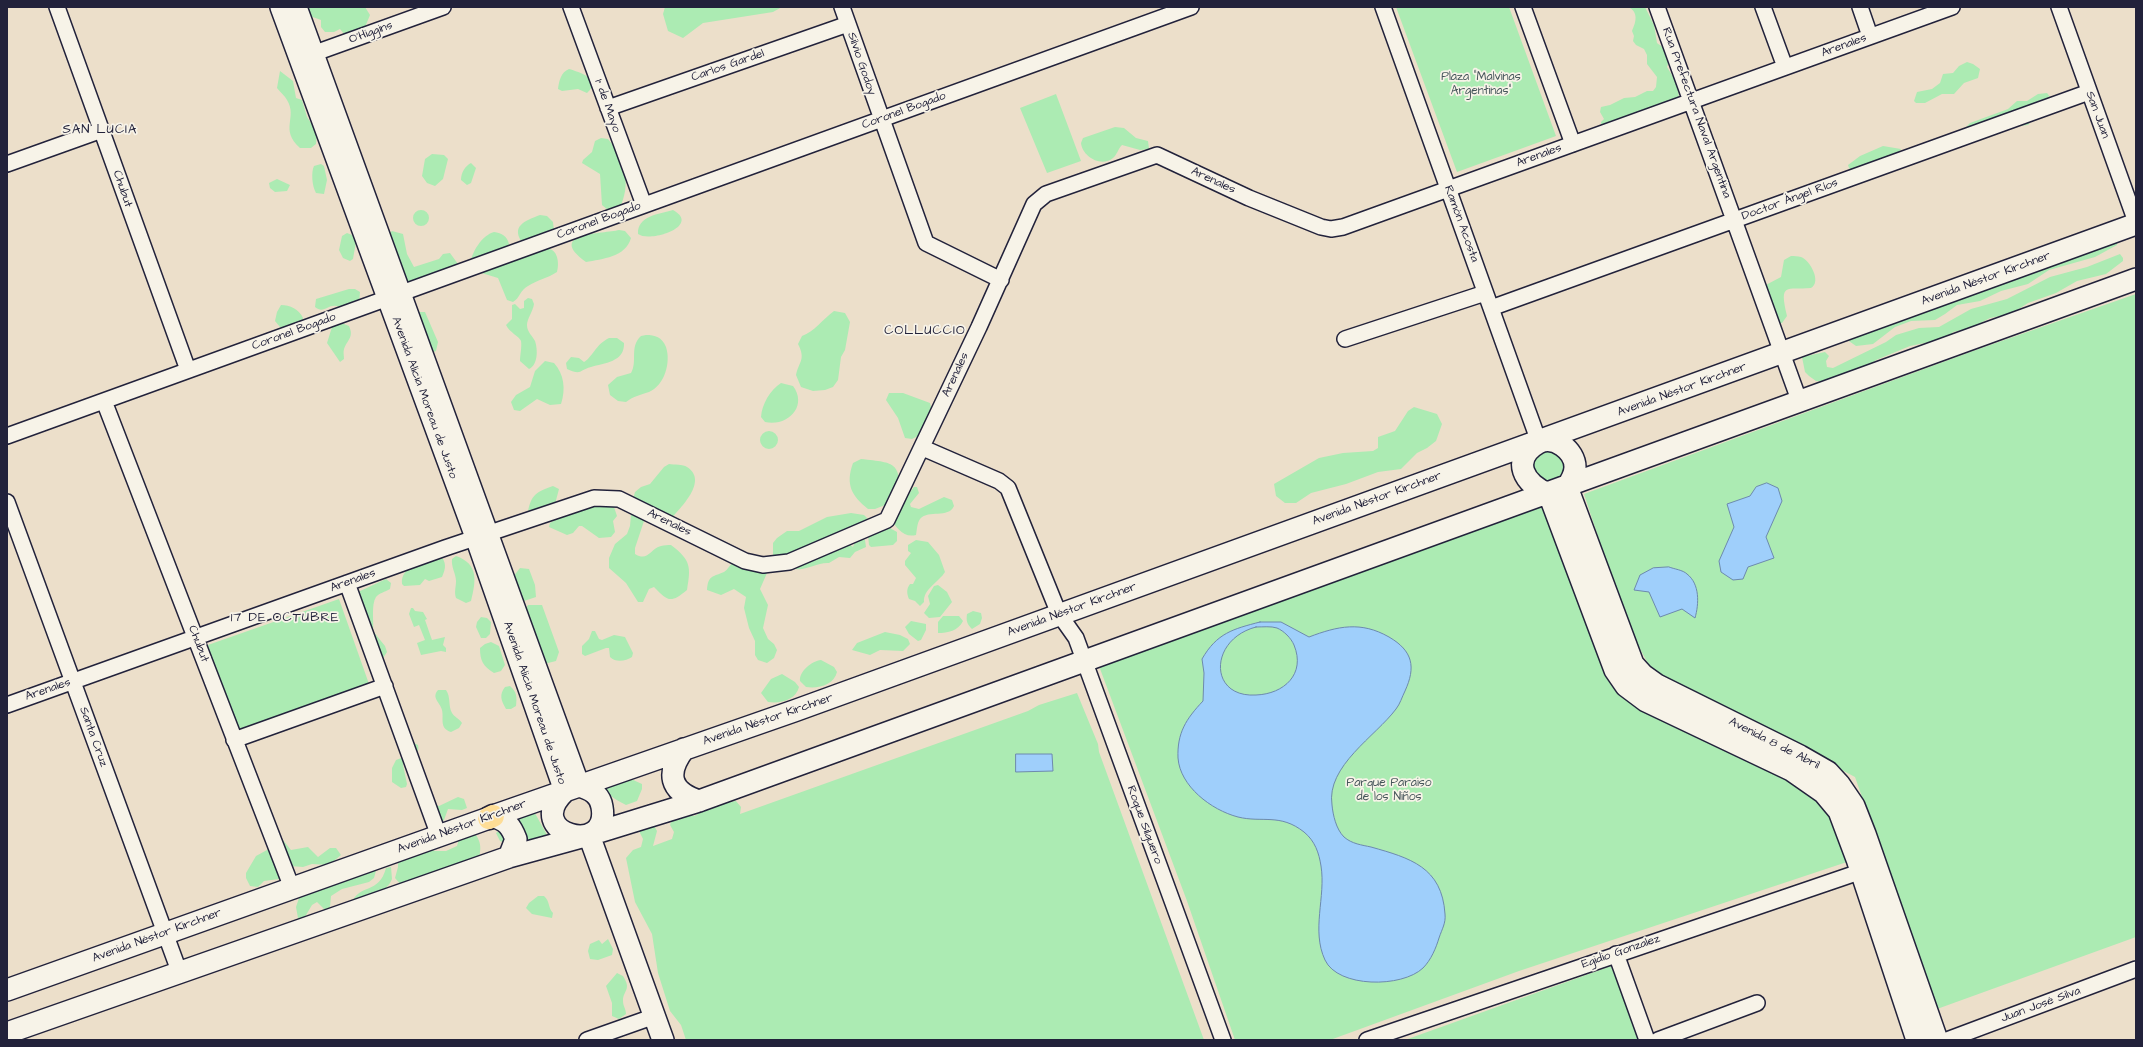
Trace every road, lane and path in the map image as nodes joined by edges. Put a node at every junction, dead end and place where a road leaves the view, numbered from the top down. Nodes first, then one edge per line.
1 (57, 7) edge
2 (281, 7) edge
3 (296, 7) edge
4 (443, 7) edge
5 (571, 7) edge
6 (842, 7) edge
7 (1191, 7) edge
8 (1383, 7) edge
9 (1523, 7) edge
10 (1657, 7) edge
11 (1763, 7) edge
12 (1860, 7) edge
13 (1952, 7) edge
14 (2059, 7) edge
15 (848, 24) junction
16 (1870, 36) junction
17 (306, 56) junction
18 (1785, 67) junction
19 (2089, 92) junction
20 (1691, 101) junction
21 (608, 108) junction
22 (881, 120) junction
23 (102, 130) junction
24 (1573, 144) junction
25 (7, 164) edge
26 (1448, 189) junction
27 (644, 205) junction
28 (1734, 220) junction
29 (2136, 223) edge
30 (2136, 279) edge
31 (1001, 280) junction
32 (1485, 293) junction
33 (393, 296) junction
34 (1491, 308) junction
35 (1345, 339) dead end
36 (1782, 353) junction
37 (188, 370) junction
38 (1799, 400) junction
39 (104, 401) junction
40 (7, 436) edge
41 (1539, 442) junction
42 (922, 448) junction
43 (1558, 490) junction
44 (7, 502) edge
45 (481, 535) junction
46 (347, 583) junction
47 (1059, 614) junction
48 (196, 637) junction
49 (1085, 661) junction
50 (73, 682) junction
51 (385, 686) junction
52 (7, 705) edge
53 (234, 740) junction
54 (684, 749) junction
55 (572, 788) junction
56 (699, 801) junction
57 (491, 817) junction
58 (589, 835) junction
59 (439, 836) junction
60 (509, 857) junction
61 (1868, 868) junction
62 (292, 888) junction
63 (165, 933) junction
64 (1616, 954) junction
65 (2136, 969) edge
66 (179, 971) junction
67 (7, 990) edge
68 (1757, 1003) dead end
69 (655, 1016) junction
70 (7, 1033) edge
71 (587, 1040) edge
72 (664, 1040) edge
73 (1223, 1040) edge
74 (1367, 1040) edge
75 (1647, 1040) edge
76 (1658, 1040) edge
77 (1917, 1040) edge
78 (1936, 1040) edge
79 (1947, 1040) edge

1 - 23 street, Chubut
2 - 17 main road, Avenida Alicia Moreau de Justo
3 - 17 main road, Avenida Alicia Moreau de Justo
4 - 17 street, O'Higgins
5 - 21 street, 1° de Mayo
6 - 15 street, Silvio Godoy
7 - 22 street, Coronel Bogado
8 - 26 street, Ramón Acosta
9 - 24 street
10 - 20 street, Rua Prefectura Naval Argentina
11 - 18 street
12 - 16 street
13 - 16 street, Arenales
14 - 19 street, San Juan
15 - 21 street, Carlos Gardel
15 - 22 street, Silvio Godoy
16 - 18 street, Arenales
17 - 33 main road, Avenida Alicia Moreau de Justo
18 - 20 street, Arenales
19 - 28 street, Doctor Ángel Ríos
19 - 29 street, San Juan
20 - 24 street, Arenales
20 - 28 street, Rua Prefectura Naval Argentina
21 - 27 street, 1° de Mayo
22 - 27 street, Coronel Bogado
22 - 31 street, Silvio Godoy
23 - 25 street
23 - 37 street, Chubut
24 - 26 street, Arenales
26 - 31 street, Arenales
26 - 32 street, Ramón Acosta
27 - 33 street, Coronel Bogado
28 - 34 street, Doctor Ángel Ríos
28 - 36 street, Rua Prefectura Naval Argentina
29 - 36 main road, Avenida Néstor Kirchner
30 - 38 main road
31 - 42 street, Arenales
32 - 34 street, Ramón Acosta
32 - 35 street
33 - 37 street, Coronel Bogado
33 - 45 main road, Avenida Alicia Moreau de Justo
34 - 41 street, Ramón Acosta
36 - 38 street, Rua Prefectura Naval Argentina
36 - 41 main road, Avenida Néstor Kirchner
37 - 39 street, Coronel Bogado
38 - 43 main road
39 - 40 street, Coronel Bogado
39 - 48 street, Chubut
41 - 43 main road
41 - 43 main road
41 - 47 main road, Avenida Néstor Kirchner
42 - 45 street, Arenales
42 - 47 street, Roque Silguero
43 - 49 main road
43 - 61 main road, Avenida 8 de Abril
44 - 50 street, Santa Cruz
45 - 46 street, Arenales
45 - 55 main road, Avenida Alicia Moreau de Justo
46 - 48 street, Arenales
46 - 51 street
47 - 49 street, Roque Silguero
47 - 54 main road, Avenida Néstor Kirchner
48 - 50 street, Arenales
48 - 53 street, Chubut
49 - 56 main road
49 - 73 street, Roque Silguero
50 - 52 street, Arenales
50 - 63 street, Santa Cruz
51 - 53 street
51 - 59 street
53 - 62 street, Chubut
54 - 55 main road, Avenida Néstor Kirchner
54 - 56 main road
55 - 57 main road, Avenida Néstor Kirchner
55 - 58 main road
55 - 58 main road
56 - 58 main road
57 - 59 main road, Avenida Néstor Kirchner
57 - 60 main road
58 - 60 main road
58 - 69 main road
59 - 62 main road, Avenida Néstor Kirchner
60 - 66 main road
61 - 64 street, Egidio Gonzalez
61 - 77 main road, Avenida 8 de Abril
61 - 78 main road, Avenida 8 de Abril
62 - 63 main road, Avenida Néstor Kirchner
63 - 66 street, Santa Cruz
63 - 67 main road, Avenida Néstor Kirchner
64 - 74 street, Egidio Gonzalez
64 - 75 street
65 - 79 street, Juan José Silva
66 - 70 main road
68 - 76 street
69 - 71 street
69 - 72 main road

